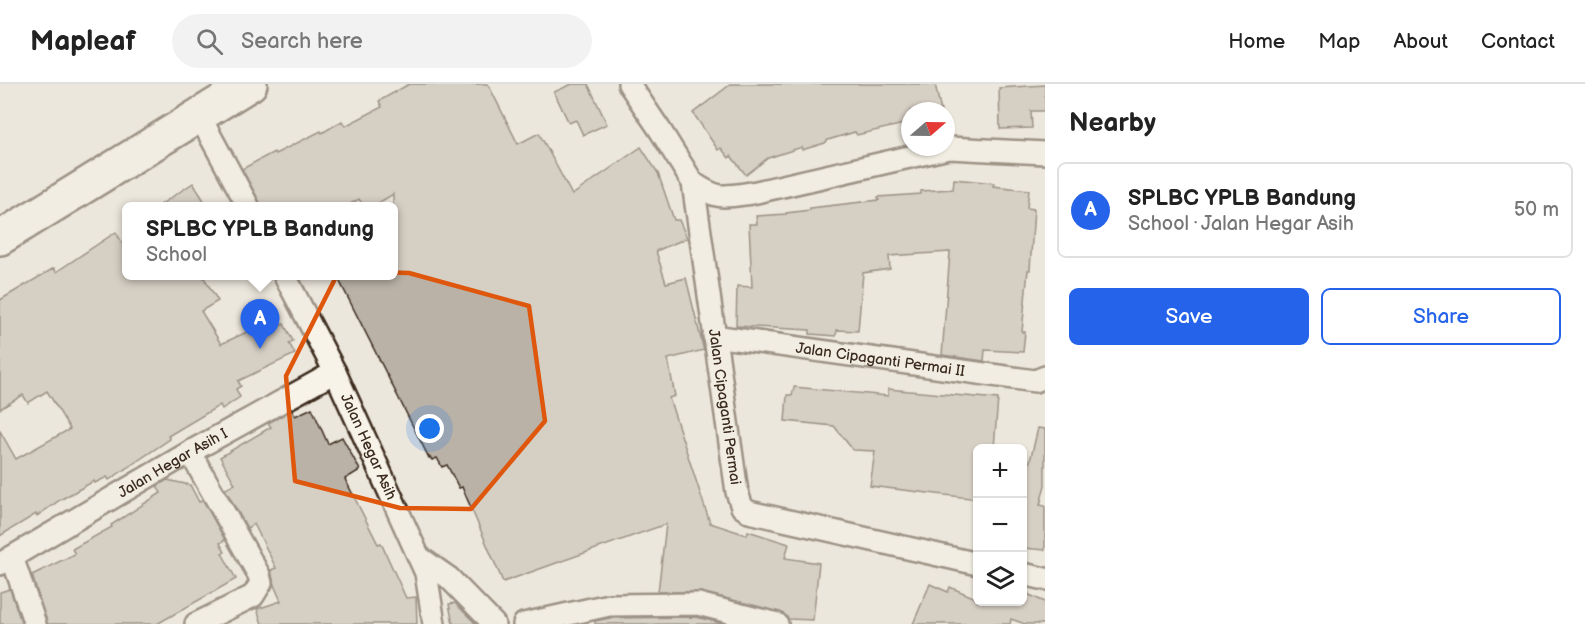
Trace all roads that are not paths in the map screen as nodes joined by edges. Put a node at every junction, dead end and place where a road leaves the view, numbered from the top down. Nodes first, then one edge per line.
1 (250, 84) edge
2 (629, 84) edge
3 (200, 117) junction
4 (1045, 153) edge
5 (693, 183) junction
6 (245, 202) edge
7 (0, 238) edge
8 (287, 280) edge
9 (714, 336) junction
10 (335, 372) junction
11 (1045, 377) edge
12 (190, 452) junction
13 (418, 556) junction
14 (6, 561) edge
15 (973, 563) edge
16 (1027, 575) edge
17 (1045, 579) edge
18 (35, 624) edge
19 (196, 624) edge
20 (434, 624) edge
21 (494, 624) edge
22 (524, 624) edge
23 (777, 624) edge

1 - 3 main road
2 - 5 street, Jalan Cipaganti Permai
3 - 6 street
3 - 7 main road
4 - 5 street
5 - 9 street, Jalan Cipaganti Permai
8 - 10 street, Jalan Hegar Asih
9 - 11 street, Jalan Cipaganti Permai II
9 - 15 street, Jalan Cipaganti Permai
10 - 12 street, Jalan Hegar Asih I
10 - 13 street, Jalan Hegar Asih
12 - 14 street, Jalan Hegar Asih I
12 - 19 street
13 - 20 street, Jalan Hegar Asih
13 - 21 street
14 - 18 street
16 - 17 street
22 - 23 street

